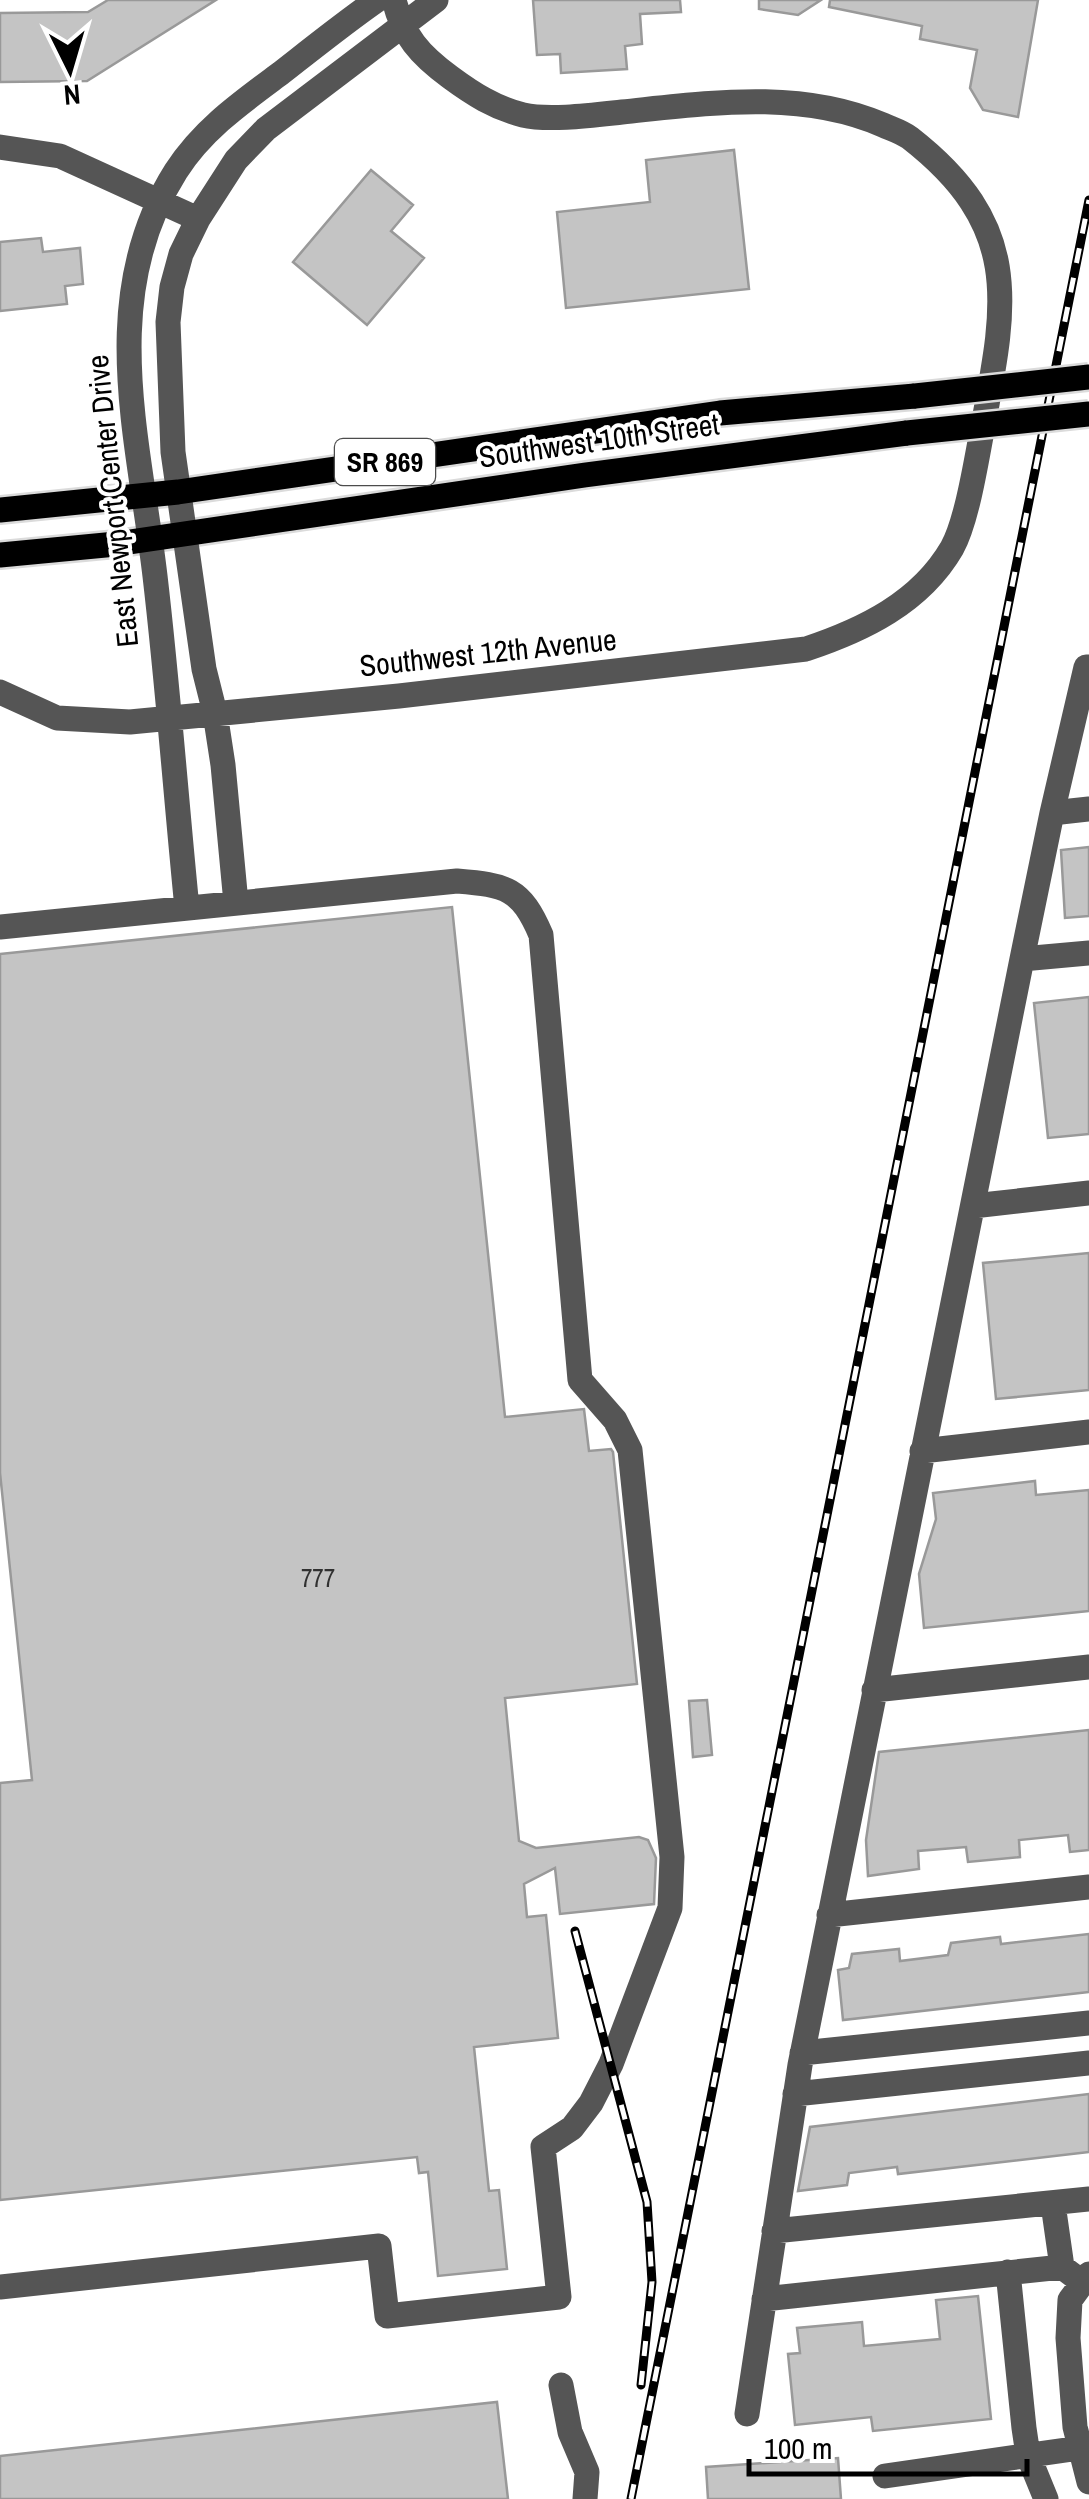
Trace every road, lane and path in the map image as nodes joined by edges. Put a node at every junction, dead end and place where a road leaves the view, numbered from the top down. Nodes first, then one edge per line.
1 (394, 0) edge
2 (436, 0) edge
3 (363, 4) edge
4 (400, 27) junction
5 (0, 147) edge
6 (160, 200) junction
7 (198, 219) junction
8 (1089, 377) edge
9 (1089, 414) edge
10 (178, 492) junction
11 (142, 496) junction
12 (0, 510) edge
13 (184, 534) junction
14 (149, 539) junction
15 (0, 555) edge
16 (1089, 667) edge
17 (0, 692) edge
18 (216, 714) junction
19 (167, 718) junction
20 (1089, 809) edge
21 (1052, 813) junction
22 (236, 903) junction
23 (187, 908) junction
24 (0, 927) edge
25 (1089, 953) edge
26 (1022, 959) junction
27 (1089, 1193) edge
28 (973, 1206) junction
29 (1089, 1432) edge
30 (922, 1451) junction
31 (1089, 1666) edge
32 (874, 1690) junction
33 (1089, 1887) edge
34 (830, 1915) junction
35 (1089, 2023) edge
36 (802, 2053) junction
37 (1089, 2063) edge
38 (795, 2094) junction
39 (1089, 2199) edge
40 (1053, 2204) junction
41 (774, 2232) junction
42 (1008, 2272) junction
43 (1081, 2276) edge
44 (0, 2288) edge
45 (764, 2298) junction
46 (1079, 2338) edge
47 (560, 2385) dead end
48 (746, 2414) dead end
49 (1080, 2448) junction
50 (1028, 2455) junction
51 (885, 2476) dead end
52 (1089, 2482) edge
53 (585, 2499) edge
54 (1046, 2499) edge

1 - 4 street
2 - 4 street
3 - 4 street, East Newport Center Drive
3 - 6 street, East Newport Center Drive
4 - 7 street
4 - 18 street, Southwest 12th Avenue
5 - 6 street
6 - 7 street
6 - 11 street, East Newport Center Drive
7 - 10 street
8 - 10 main road, Southwest 10th Street / SR 869, bridge
9 - 13 main road, Southwest 10th Street / SR 869, bridge
10 - 11 main road, Southwest 10th Street / SR 869
10 - 13 street
11 - 12 main road, Southwest 10th Street / SR 869
11 - 14 street, East Newport Center Drive
13 - 14 main road, Southwest 10th Street / SR 869
13 - 18 street
14 - 15 main road, Southwest 10th Street / SR 869
14 - 19 street, East Newport Center Drive
16 - 21 street
17 - 19 street, Southwest 12th Avenue
18 - 19 street, Southwest 12th Avenue
18 - 22 street
19 - 23 street, East Newport Center Drive
20 - 21 street
21 - 26 street
22 - 23 street
22 - 44 street
23 - 24 street
25 - 26 street
26 - 28 street
27 - 28 street
28 - 30 street
29 - 30 street
30 - 32 street
31 - 32 street
32 - 34 street
33 - 34 street
34 - 36 street
35 - 36 street
36 - 38 street
37 - 38 street
38 - 41 street
39 - 40 street
40 - 41 street
40 - 43 street
41 - 45 street
42 - 43 street
42 - 45 street
42 - 50 street
43 - 46 street
45 - 48 street
46 - 49 street
47 - 53 street
49 - 50 street
49 - 52 street
50 - 51 street
50 - 54 street

